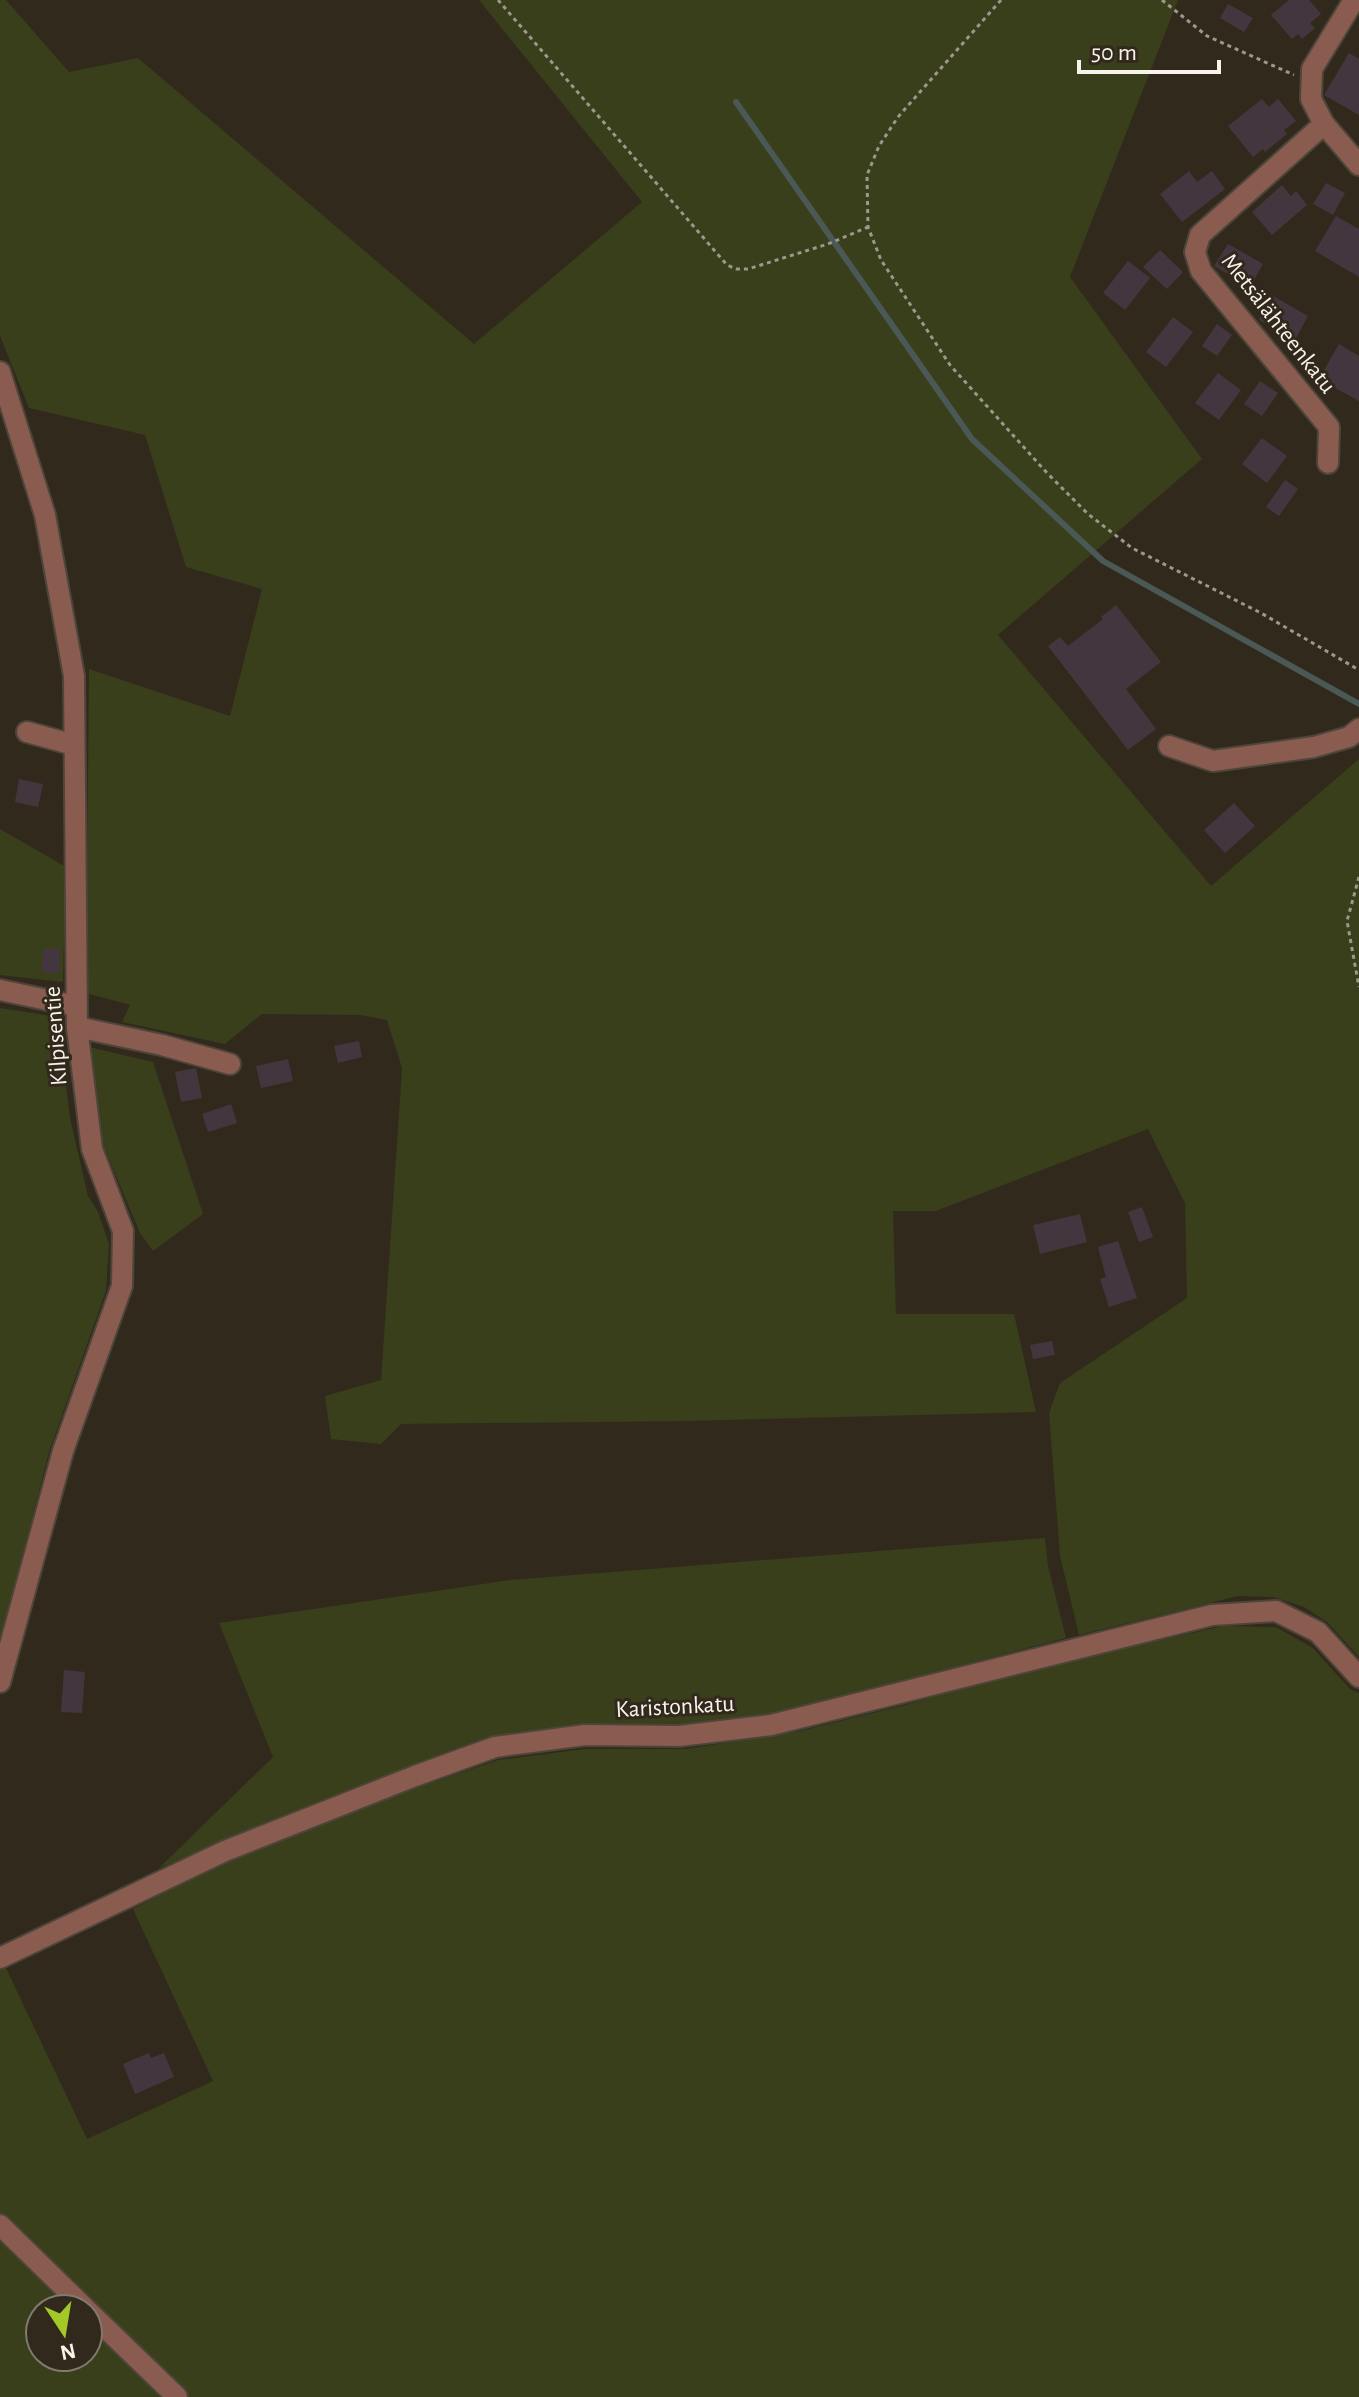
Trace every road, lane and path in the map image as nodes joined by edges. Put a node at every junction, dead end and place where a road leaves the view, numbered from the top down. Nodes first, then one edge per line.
1 (498, 0) edge
2 (1001, 0) edge
3 (1162, 0) edge
4 (1354, 0) edge
5 (1312, 83) junction
6 (1324, 124) junction
7 (1359, 165) edge
8 (868, 227) junction
9 (0, 372) edge
10 (1328, 463) dead end
11 (1359, 670) edge
12 (1359, 729) edge
13 (27, 732) dead end
14 (74, 745) junction
15 (1169, 746) dead end
16 (1359, 877) edge
17 (1359, 987) edge
18 (0, 990) edge
19 (76, 1006) junction
20 (77, 1027) junction
21 (230, 1064) dead end
22 (1359, 1677) edge
23 (0, 1682) edge
24 (0, 1957) edge
25 (0, 2225) edge
26 (70, 2293) edge
27 (104, 2326) edge
28 (177, 2397) edge

1 - 8 path
2 - 8 path
3 - 5 path
4 - 5 street
5 - 6 street
6 - 7 street
6 - 10 street, Metsälähteenkatu
8 - 11 path
9 - 14 street, Kilpisentie
12 - 15 street
13 - 14 street
14 - 19 street, Kilpisentie
16 - 17 path
18 - 19 street
19 - 20 street, Kilpisentie
20 - 21 street
20 - 23 street, Kilpisentie
22 - 24 street, Karistonkatu
25 - 26 street
27 - 28 street

